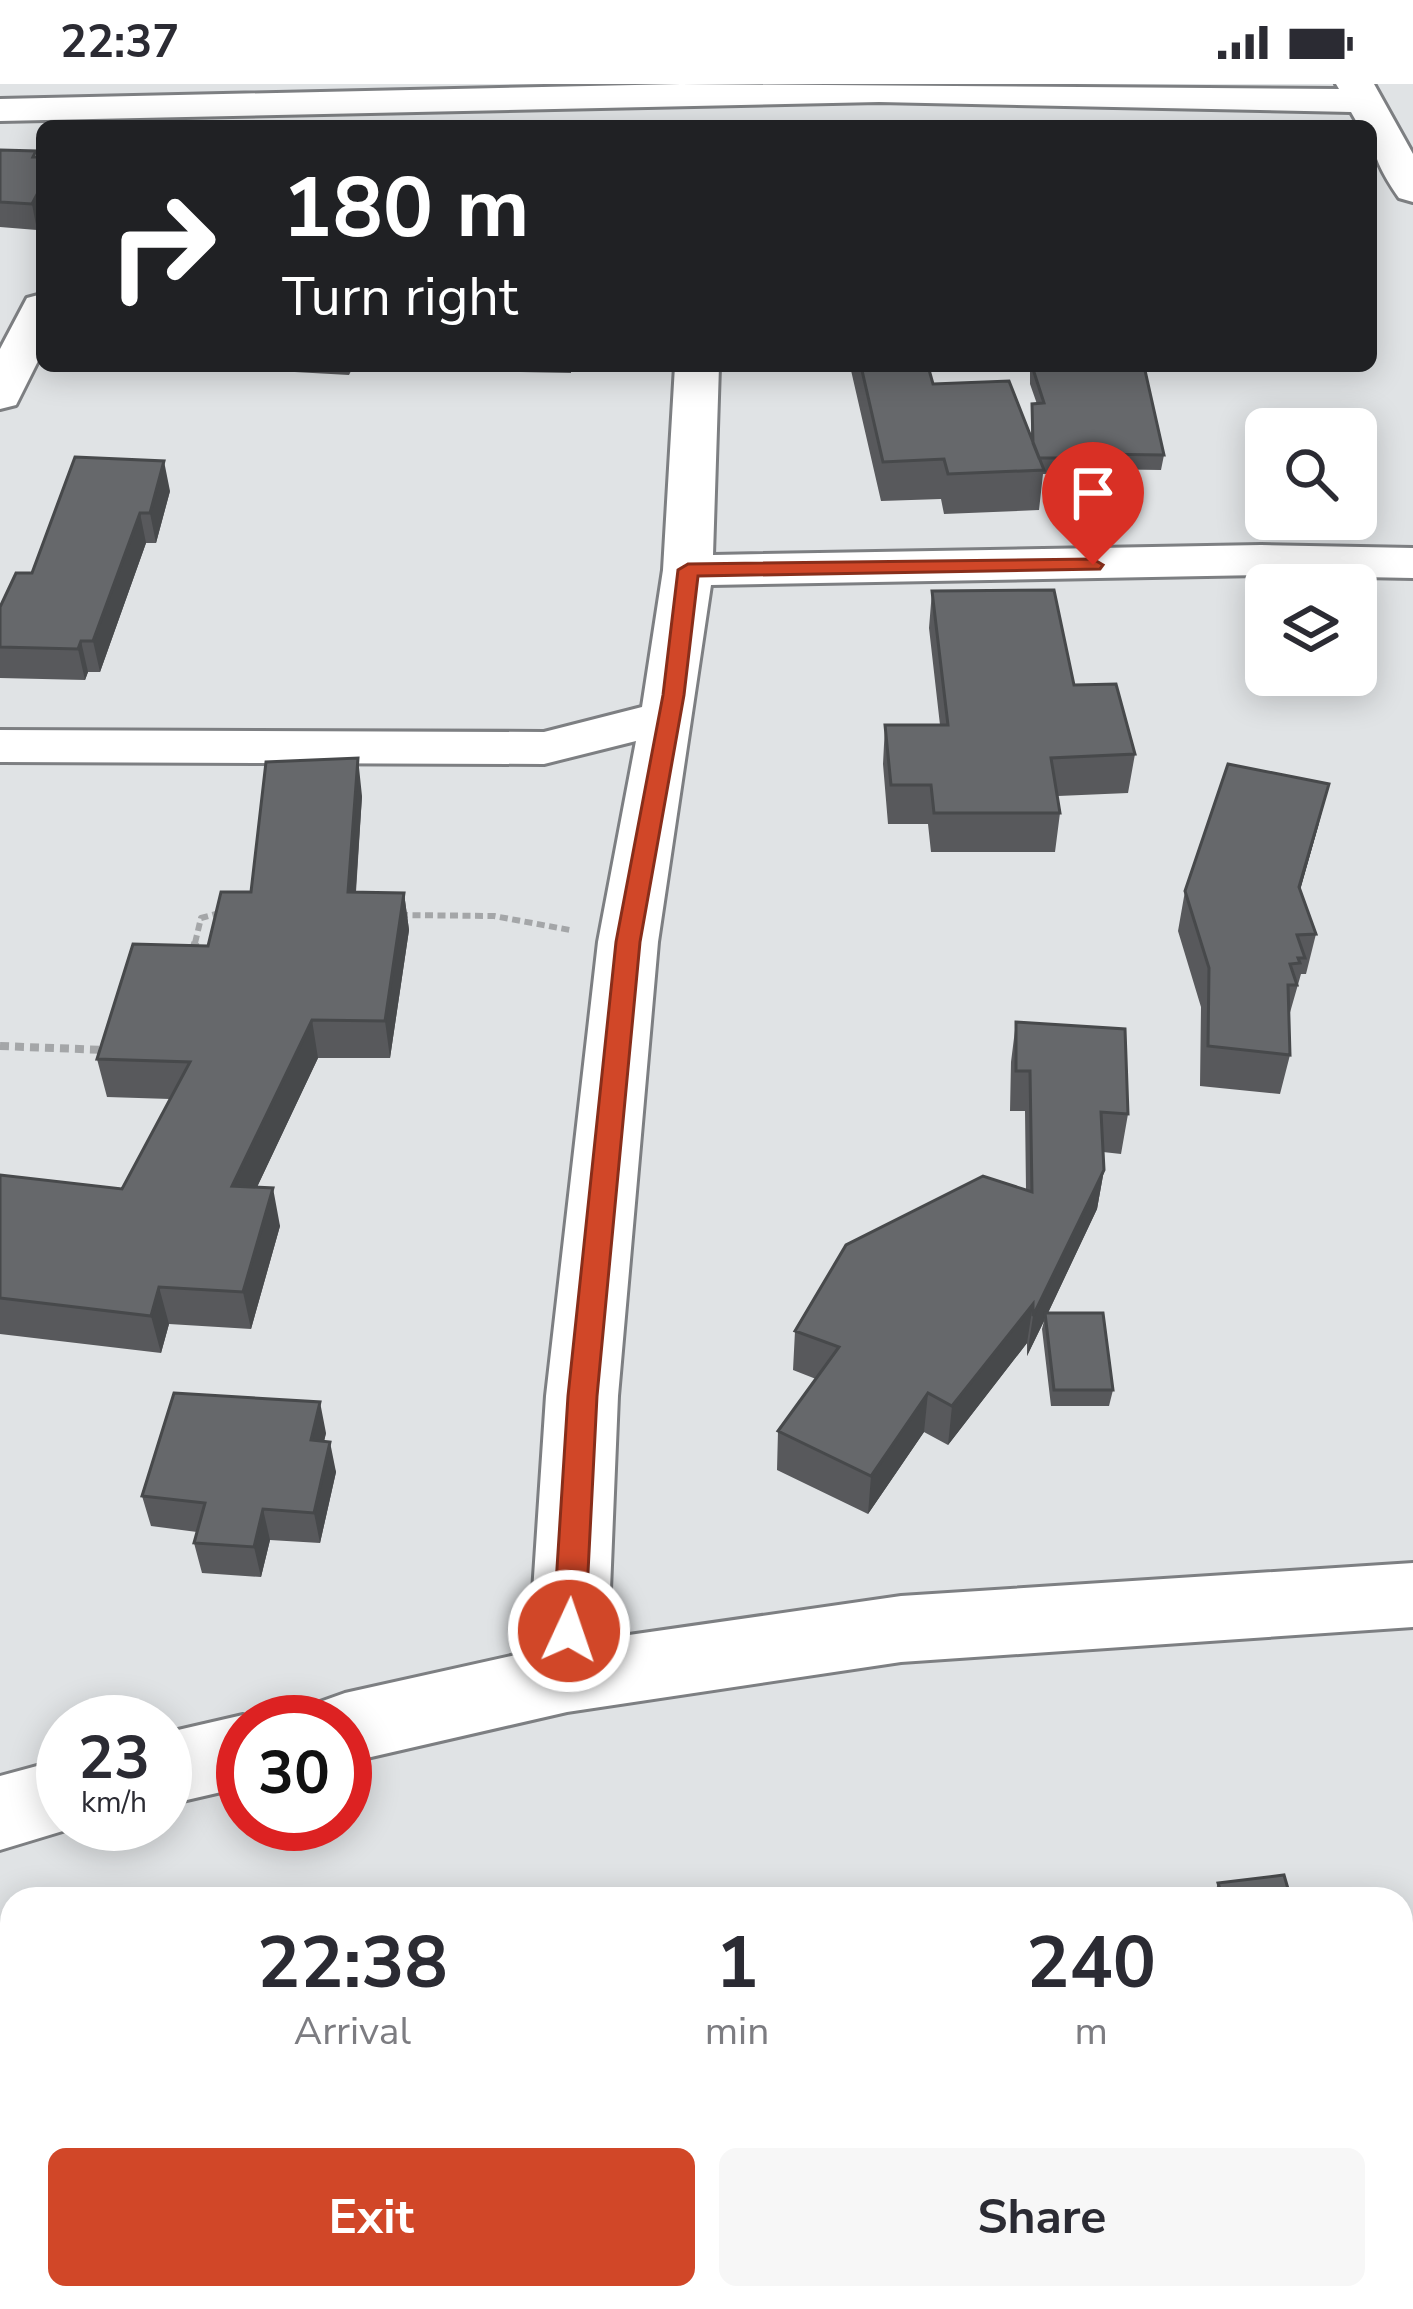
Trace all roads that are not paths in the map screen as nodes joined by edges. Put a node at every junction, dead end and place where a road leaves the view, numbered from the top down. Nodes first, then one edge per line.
1 (1360, 93) edge
2 (0, 110) edge
3 (724, 111) edge
4 (137, 117) edge
5 (1375, 120) edge
6 (1377, 124) edge
7 (1413, 190) edge
8 (36, 316) edge
9 (13, 349) edge
10 (697, 372) edge
11 (0, 395) edge
12 (1413, 563) edge
13 (688, 570) junction
14 (667, 717) junction
15 (0, 746) edge
16 (1413, 1595) edge
17 (567, 1678) junction
18 (372, 1722) edge
19 (36, 1803) edge
20 (0, 1813) edge

1 - 3 street
1 - 5 street
2 - 4 street
3 - 4 street
6 - 7 street
8 - 9 street
9 - 11 street
10 - 13 street
12 - 13 street
13 - 14 street
14 - 15 street
14 - 17 street
16 - 17 street
17 - 18 street
19 - 20 street

